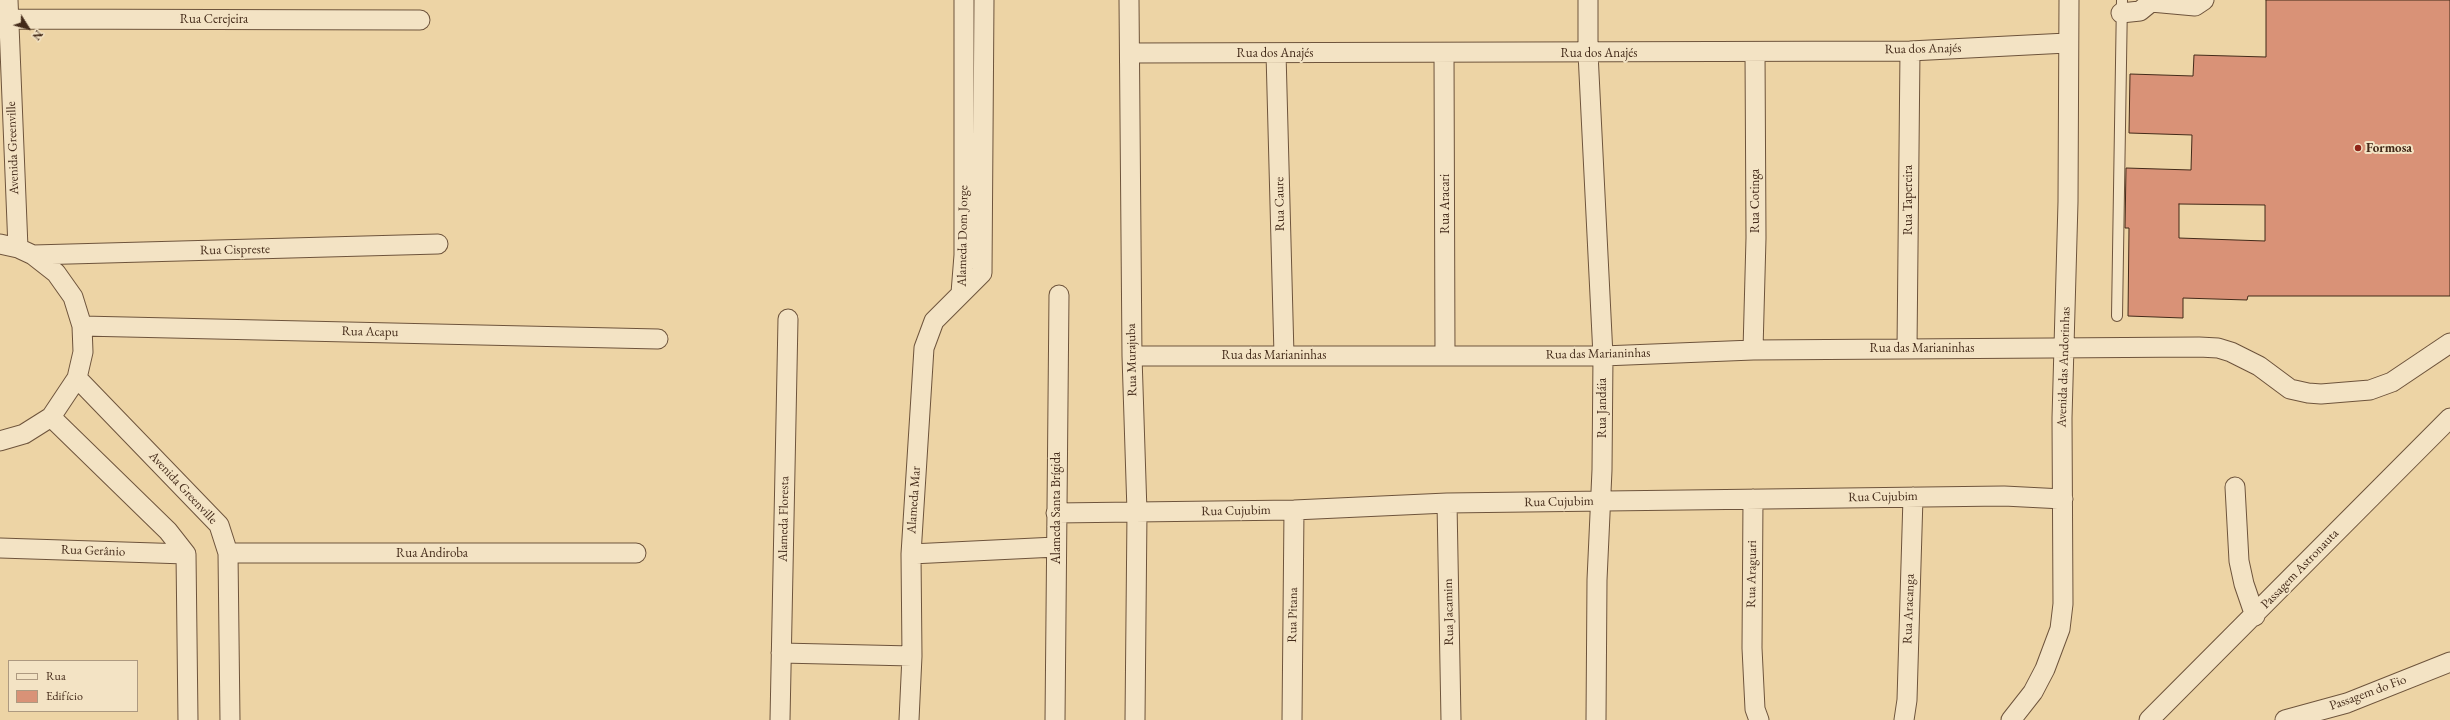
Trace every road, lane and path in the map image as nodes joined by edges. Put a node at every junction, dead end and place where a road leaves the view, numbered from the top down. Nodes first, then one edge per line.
1 (8, 0) edge
2 (964, 0) edge
3 (984, 0) edge
4 (1129, 0) edge
5 (1588, 0) edge
6 (2069, 0) edge
7 (2204, 0) edge
8 (2122, 7) edge
9 (8, 19) junction
10 (420, 20) dead end
11 (2067, 43) junction
12 (1910, 51) junction
13 (1755, 52) junction
14 (1130, 53) junction
15 (1276, 53) junction
16 (1444, 53) junction
17 (1588, 53) junction
18 (438, 244) dead end
19 (17, 249) edge
20 (961, 293) junction
21 (1059, 295) dead end
22 (2117, 316) dead end
23 (788, 319) dead end
24 (82, 326) junction
25 (658, 339) dead end
26 (2450, 343) edge
27 (1907, 348) junction
28 (2065, 348) junction
29 (1753, 350) junction
30 (1445, 354) junction
31 (1284, 355) junction
32 (1132, 356) junction
33 (1603, 356) junction
34 (77, 378) junction
35 (51, 417) junction
36 (2450, 418) edge
37 (0, 441) edge
38 (2235, 487) dead end
39 (1913, 497) junction
40 (1753, 499) junction
41 (2063, 499) junction
42 (1600, 502) junction
43 (1447, 503) junction
44 (1294, 510) junction
45 (1137, 512) junction
46 (1056, 513) junction
47 (1056, 547) junction
48 (0, 548) edge
49 (228, 553) junction
50 (636, 553) dead end
51 (186, 554) junction
52 (911, 554) junction
53 (2255, 616) junction
54 (781, 653) junction
55 (912, 656) junction
56 (2450, 662) edge
57 (188, 720) edge
58 (230, 720) edge
59 (780, 720) edge
60 (909, 720) edge
61 (1055, 720) edge
62 (1135, 720) edge
63 (1292, 720) edge
64 (1451, 720) edge
65 (1596, 720) edge
66 (1758, 720) edge
67 (1904, 720) edge
68 (2011, 720) edge
69 (2149, 720) edge
70 (2285, 720) edge

1 - 9 street, Avenida Greenville
2 - 20 street, Alameda Dom Jorge
3 - 20 street, Alameda Dom Jorge
4 - 14 street, Rua Murajuba
5 - 17 street, Rua Jandáia
6 - 11 street, Avenida das Andorinhas
7 - 8 street
8 - 22 lane
9 - 10 street, Rua Cerejeira
9 - 19 street, Avenida Greenville
11 - 12 street, Rua dos Anajés
11 - 28 street, Avenida das Andorinhas
12 - 13 street, Rua dos Anajés
12 - 27 street, Rua Tapereira
13 - 17 street, Rua dos Anajés
13 - 29 street, Rua Cotinga
14 - 15 street, Rua dos Anajés
14 - 32 street, Rua Murajuba
15 - 16 street, Rua dos Anajés
15 - 31 street, Rua Caure
16 - 17 street, Rua dos Anajés
16 - 30 street, Rua Aracari
17 - 33 street, Rua Jandáia
18 - 19 street, Rua Cispreste
19 - 24 street
20 - 52 street, Alameda Mar
21 - 46 street, Alameda Santa Brígida
23 - 54 street, Alameda Floresta
24 - 25 street, Rua Acapu
24 - 34 street
26 - 28 street, Rua das Marianinhas
27 - 28 street, Rua das Marianinhas
27 - 29 street, Rua das Marianinhas
28 - 41 street, Avenida das Andorinhas
29 - 33 street, Rua das Marianinhas
30 - 31 street, Rua das Marianinhas
30 - 33 street, Rua das Marianinhas
31 - 32 street, Rua das Marianinhas
32 - 45 street, Rua Murajuba
33 - 42 street, Rua Jandáia
34 - 35 street
34 - 49 street, Avenida Greenville
35 - 37 street
35 - 51 street
36 - 53 street, Passagem Astronauta
38 - 53 street
39 - 40 street, Rua Cujubim
39 - 41 street, Rua Cujubim
39 - 67 street, Rua Aracanga
40 - 42 street, Rua Cujubim
40 - 66 street, Rua Araguari
41 - 68 street, Avenida das Andorinhas
42 - 43 street, Rua Cujubim
42 - 65 street, Rua Jandáia
43 - 44 street, Rua Cujubim
43 - 64 street, Rua Jacamim
44 - 45 street, Rua Cujubim
44 - 63 street, Rua Pitana
45 - 46 street, Rua Cujubim
45 - 62 street, Rua Murajuba
46 - 47 street, Alameda Santa Brígida
47 - 52 street
47 - 61 street, Alameda Santa Brígida
48 - 51 street, Rua Gerânio
49 - 50 street, Rua Andiroba
49 - 58 street, Avenida Greenville
51 - 57 street
52 - 55 street, Alameda Mar
53 - 69 street, Passagem Astronauta
54 - 55 street
54 - 59 street, Alameda Floresta
55 - 60 street, Alameda Mar
56 - 70 street, Passagem do Fio

